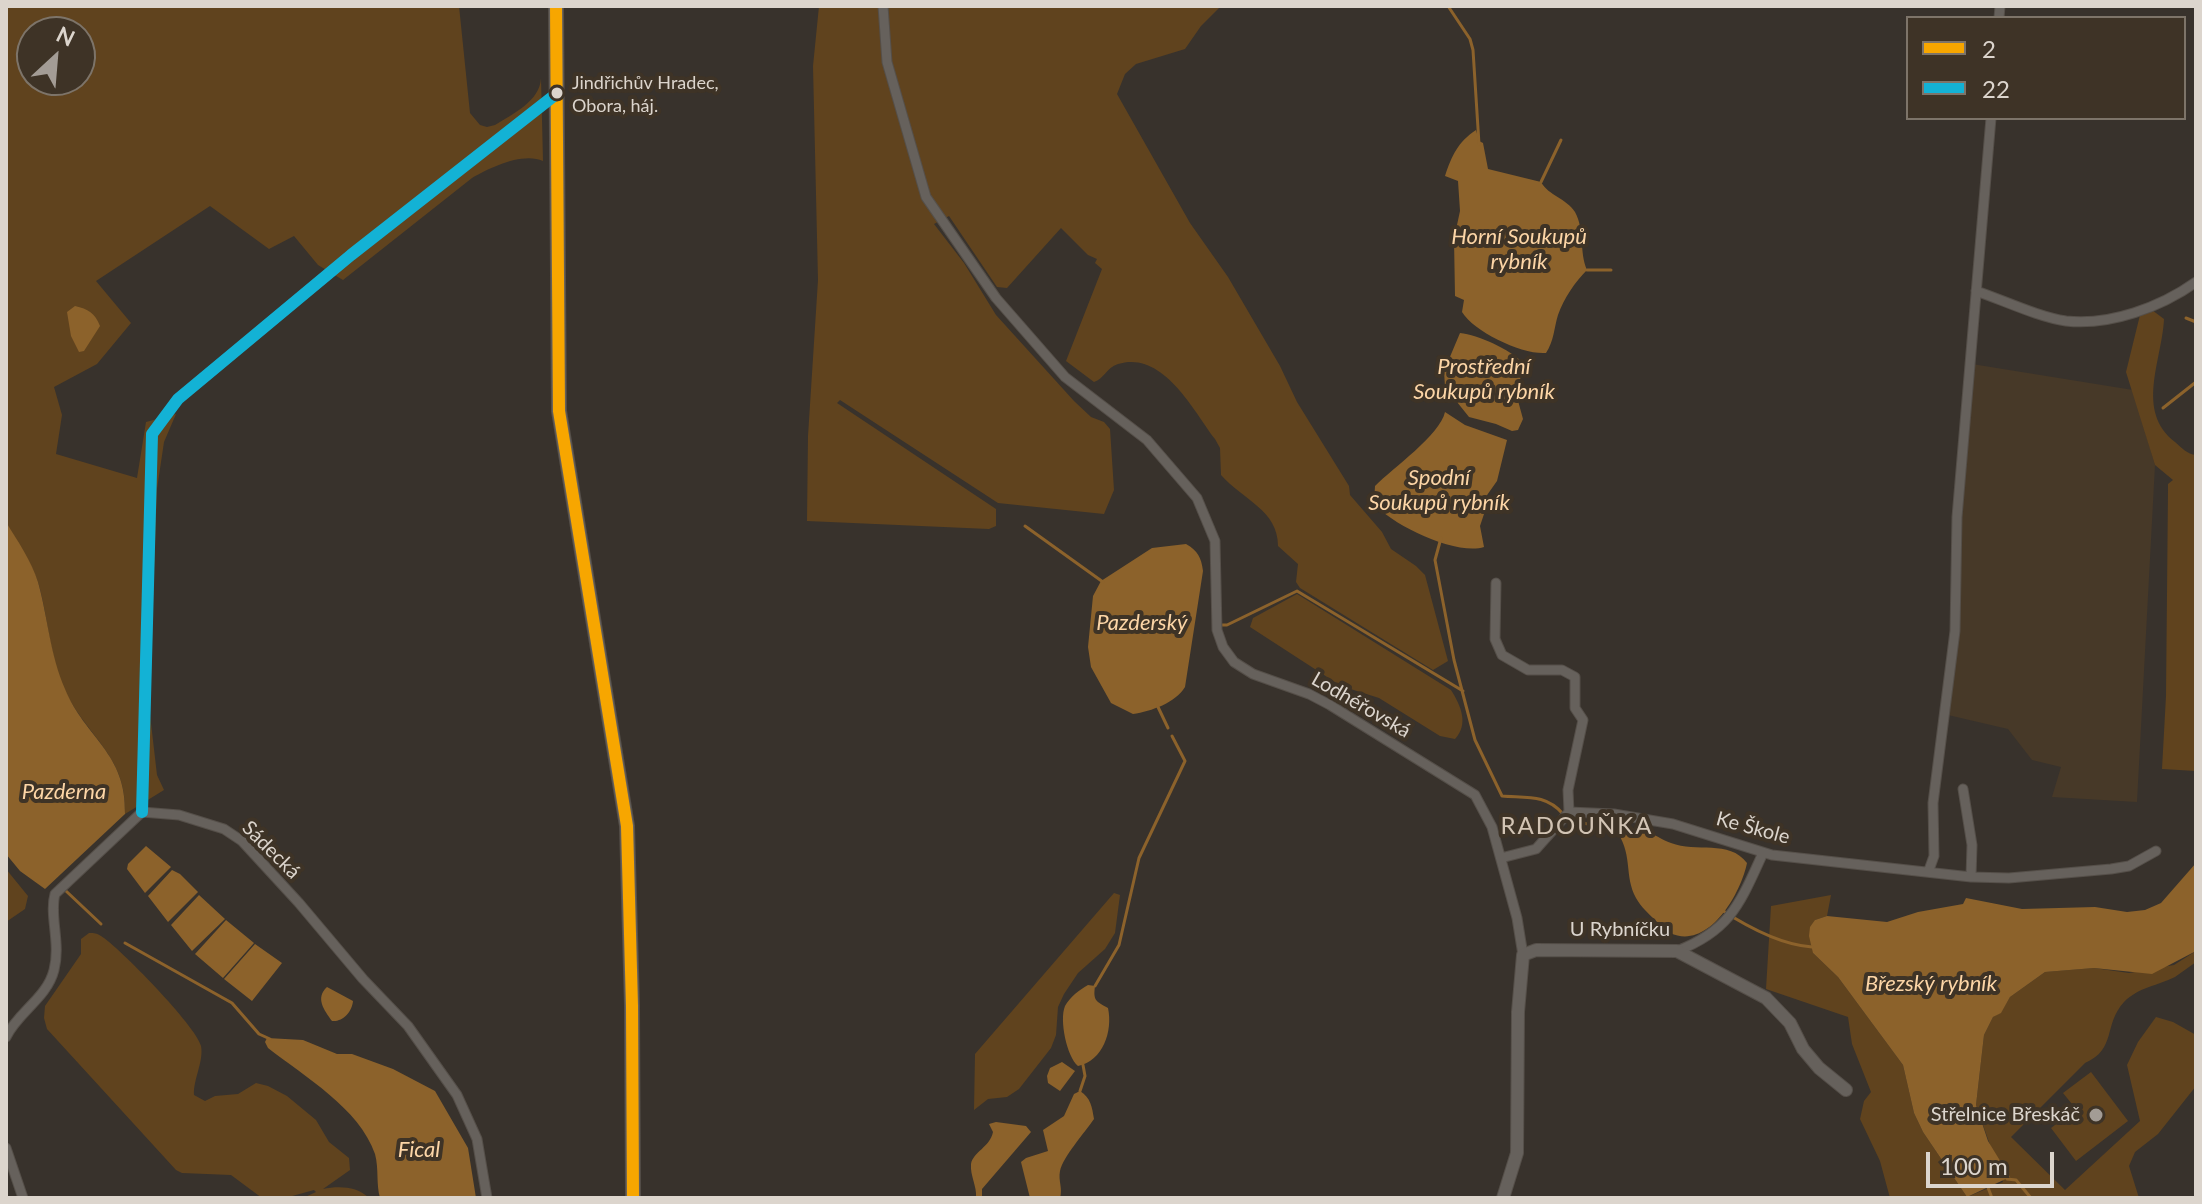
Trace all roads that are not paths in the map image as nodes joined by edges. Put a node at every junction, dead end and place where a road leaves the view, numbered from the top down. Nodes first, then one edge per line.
1 (556, 6) edge
2 (883, 6) edge
3 (555, 95) junction
4 (1991, 120) edge
5 (2196, 282) edge
6 (1976, 291) junction
7 (1496, 583) dead end
8 (1963, 789) dead end
9 (142, 812) junction
10 (1569, 812) junction
11 (2156, 851) dead end
12 (1763, 853) junction
13 (1501, 858) junction
14 (1929, 870) junction
15 (1971, 877) junction
16 (1677, 951) junction
17 (1523, 955) junction
18 (6, 1037) edge
19 (1846, 1090) dead end
20 (6, 1148) edge
21 (23, 1198) edge
22 (487, 1198) edge
23 (633, 1198) edge
24 (1503, 1198) edge

1 - 3 main road
2 - 13 street, Lodhéřovská
3 - 9 street
3 - 23 main road
4 - 6 street
5 - 6 street
6 - 14 street
7 - 10 street
8 - 15 street
9 - 18 street
9 - 22 street, Sádecká
10 - 12 street, Ke Škole
10 - 13 street
11 - 15 street, Ke Škole
12 - 14 street, Ke Škole
12 - 16 street, U Rybníčku
13 - 17 street, Lodhéřovská
14 - 15 street, Ke Škole
16 - 17 street, U Rybníčku
16 - 19 street
17 - 24 street, Lodhéřovská
20 - 21 street

